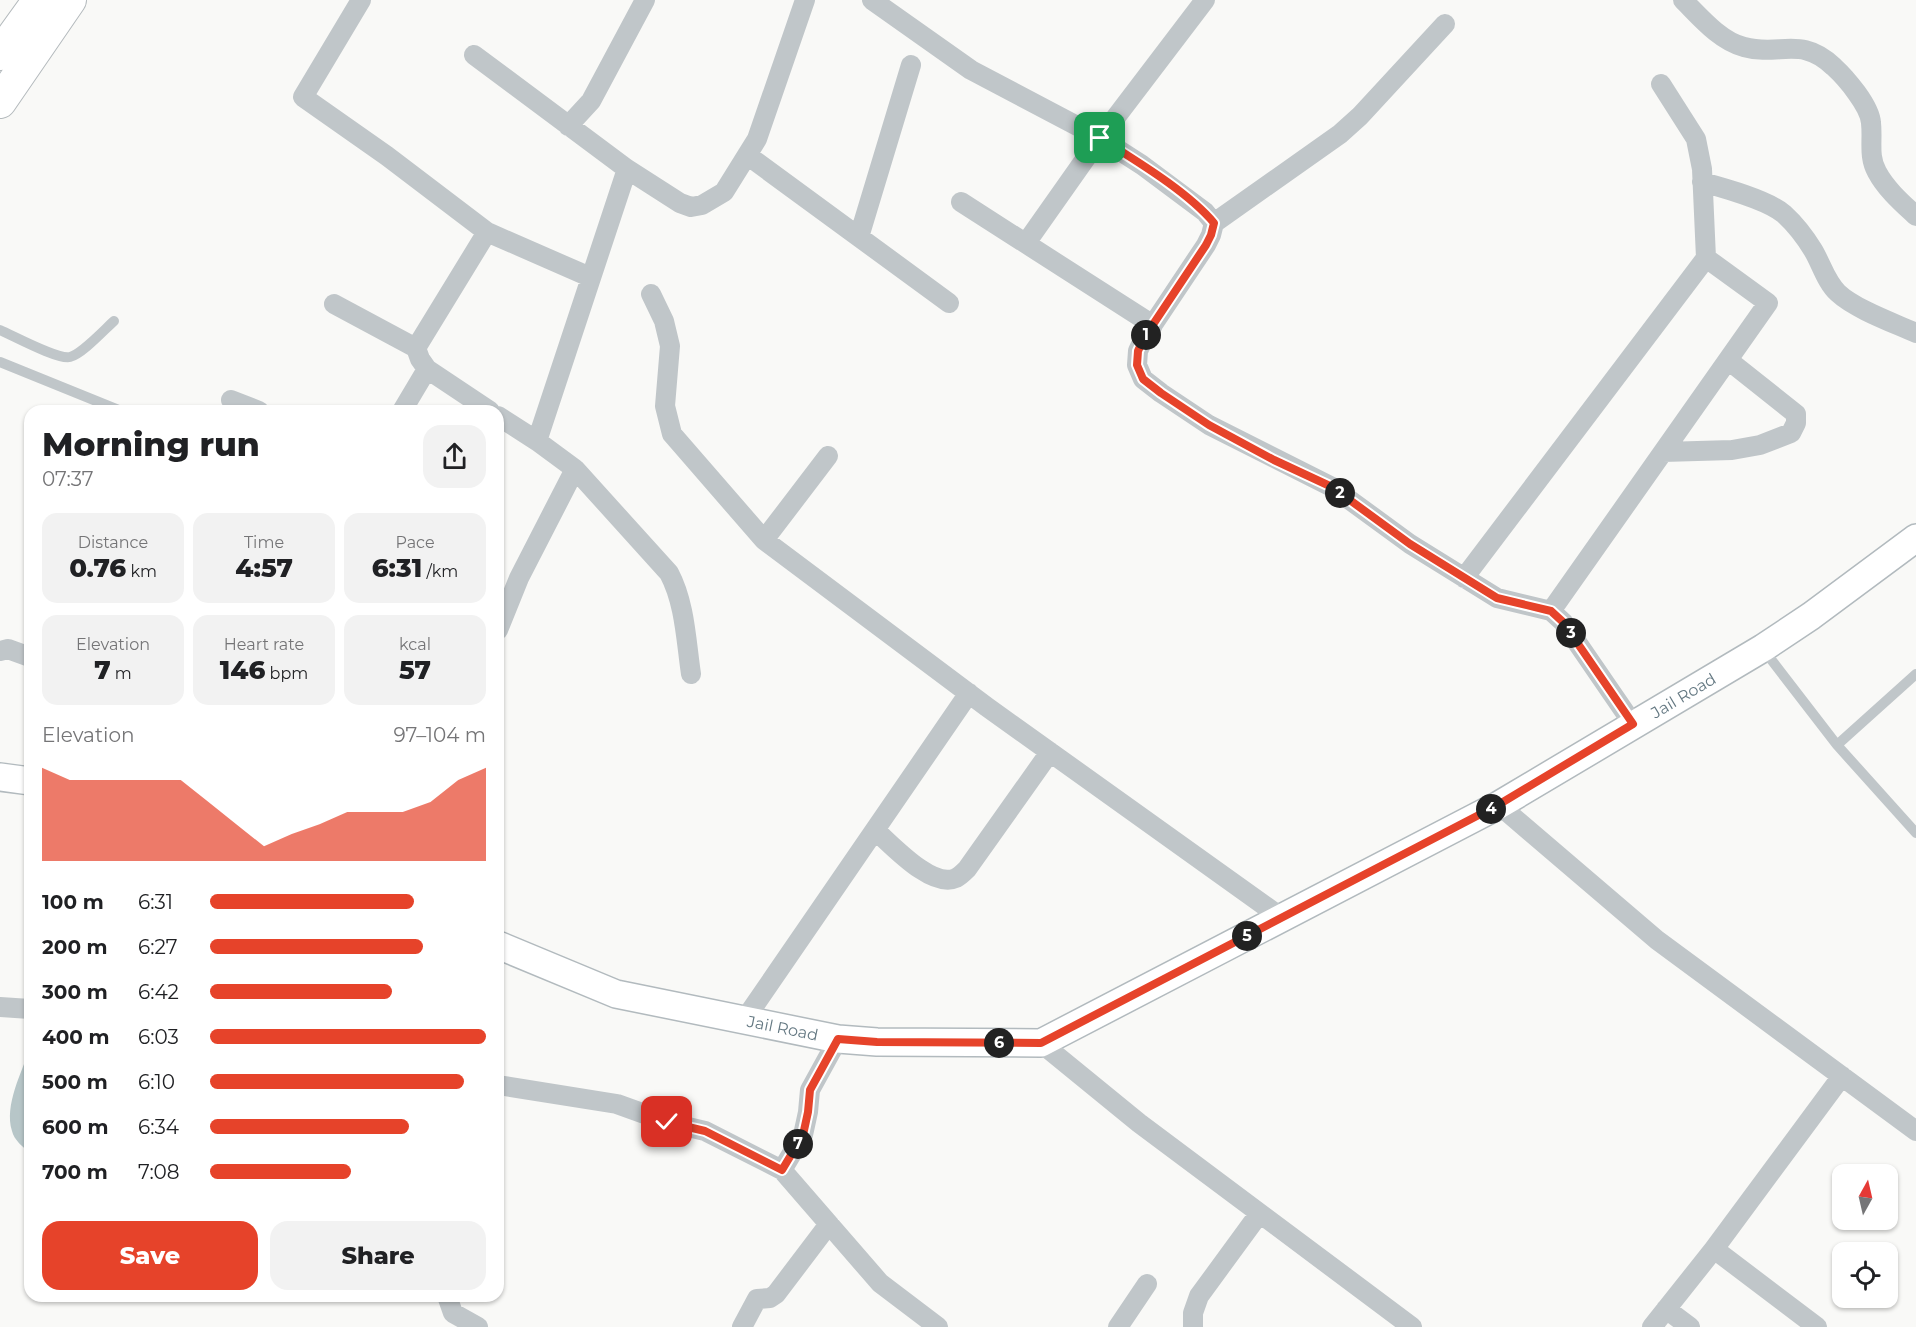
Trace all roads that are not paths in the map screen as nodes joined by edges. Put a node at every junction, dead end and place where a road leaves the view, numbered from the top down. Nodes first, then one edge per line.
1 (39, 0) edge
2 (70, 0) edge
3 (361, 0) edge
4 (645, 0) edge
5 (805, 0) edge
6 (872, 0) edge
7 (1204, 0) edge
8 (1683, 0) edge
9 (1445, 24) dead end
10 (0, 54) edge
11 (474, 55) dead end
12 (911, 65) dead end
13 (1660, 84) dead end
14 (0, 102) edge
15 (568, 126) junction
16 (1100, 138) junction
17 (747, 156) junction
18 (627, 169) junction
19 (1702, 182) junction
20 (961, 202) dead end
21 (1916, 216) edge
22 (1214, 223) junction
23 (487, 232) junction
24 (859, 237) junction
25 (1026, 243) junction
26 (1706, 258) junction
27 (590, 277) junction
28 (651, 294) dead end
29 (949, 303) dead end
30 (334, 304) dead end
31 (114, 321) dead end
32 (1153, 325) junction
33 (0, 330) edge
34 (1916, 333) edge
35 (416, 348) junction
36 (1728, 360) junction
37 (0, 362) edge
38 (427, 369) junction
39 (231, 400) dead end
40 (106, 405) edge
41 (244, 405) edge
42 (406, 405) edge
43 (481, 405) edge
44 (504, 420) edge
45 (537, 441) junction
46 (1663, 452) junction
47 (828, 456) dead end
48 (575, 469) junction
49 (1916, 538) edge
50 (764, 540) junction
51 (1464, 578) junction
52 (1551, 611) junction
53 (504, 612) edge
54 (1762, 648) junction
55 (0, 651) edge
56 (24, 655) edge
57 (691, 674) dead end
58 (1916, 674) edge
59 (969, 693) junction
60 (1633, 724) junction
61 (1837, 745) junction
62 (1050, 752) junction
63 (0, 777) edge
64 (24, 780) edge
65 (1498, 805) junction
66 (875, 830) junction
67 (1916, 833) edge
68 (1282, 918) junction
69 (504, 947) edge
70 (0, 1007) edge
71 (24, 1009) edge
72 (745, 1019) junction
73 (838, 1039) junction
74 (1041, 1043) junction
75 (1842, 1076) junction
76 (504, 1086) edge
77 (1916, 1131) edge
78 (782, 1170) junction
79 (1259, 1214) junction
80 (829, 1224) junction
81 (1714, 1249) junction
82 (1147, 1284) dead end
83 (1666, 1310) junction
84 (448, 1312) edge
85 (478, 1327) edge
86 (742, 1327) edge
87 (938, 1327) edge
88 (1118, 1327) edge
89 (1193, 1327) edge
90 (1411, 1327) edge
91 (1652, 1327) edge
92 (1690, 1327) edge
93 (1817, 1327) edge

1 - 10 main road
2 - 14 main road
3 - 23 street
4 - 15 street
5 - 17 street
6 - 16 street
7 - 16 street
8 - 21 street
9 - 22 street
11 - 15 street
12 - 24 street
13 - 19 street
15 - 18 street
16 - 22 street
16 - 25 street
17 - 18 street
17 - 24 street
18 - 27 street
19 - 26 street
19 - 34 street
20 - 25 street
22 - 32 street
23 - 27 street
23 - 35 street
24 - 29 street
25 - 32 street
26 - 36 street
26 - 51 street
27 - 45 street
28 - 50 street
30 - 35 street
31 - 33 lane
32 - 51 street
35 - 38 street
36 - 46 street
36 - 46 street
37 - 40 lane
38 - 42 street
38 - 43 street
39 - 41 street
44 - 45 street
45 - 48 street
46 - 52 street
47 - 50 street
48 - 53 street
48 - 57 street
49 - 54 street, Jail Road
50 - 59 street
51 - 52 street
52 - 60 street
54 - 60 street, Jail Road
54 - 61 lane
55 - 56 street
58 - 61 lane
59 - 62 street
59 - 66 street
60 - 65 street, Jail Road
61 - 67 lane
62 - 66 street
62 - 68 street
63 - 64 street
65 - 68 street, Jail Road
65 - 75 street
66 - 72 street
68 - 74 street, Jail Road
69 - 72 street, Jail Road
70 - 71 street
72 - 73 street, Jail Road
73 - 74 street, Jail Road
73 - 78 street
74 - 79 street
75 - 77 street
75 - 81 street
76 - 78 street
78 - 80 street
79 - 89 street
79 - 90 street
80 - 86 street
80 - 87 street
81 - 83 street
81 - 93 street
82 - 88 street
83 - 91 street
83 - 92 street
84 - 85 street

